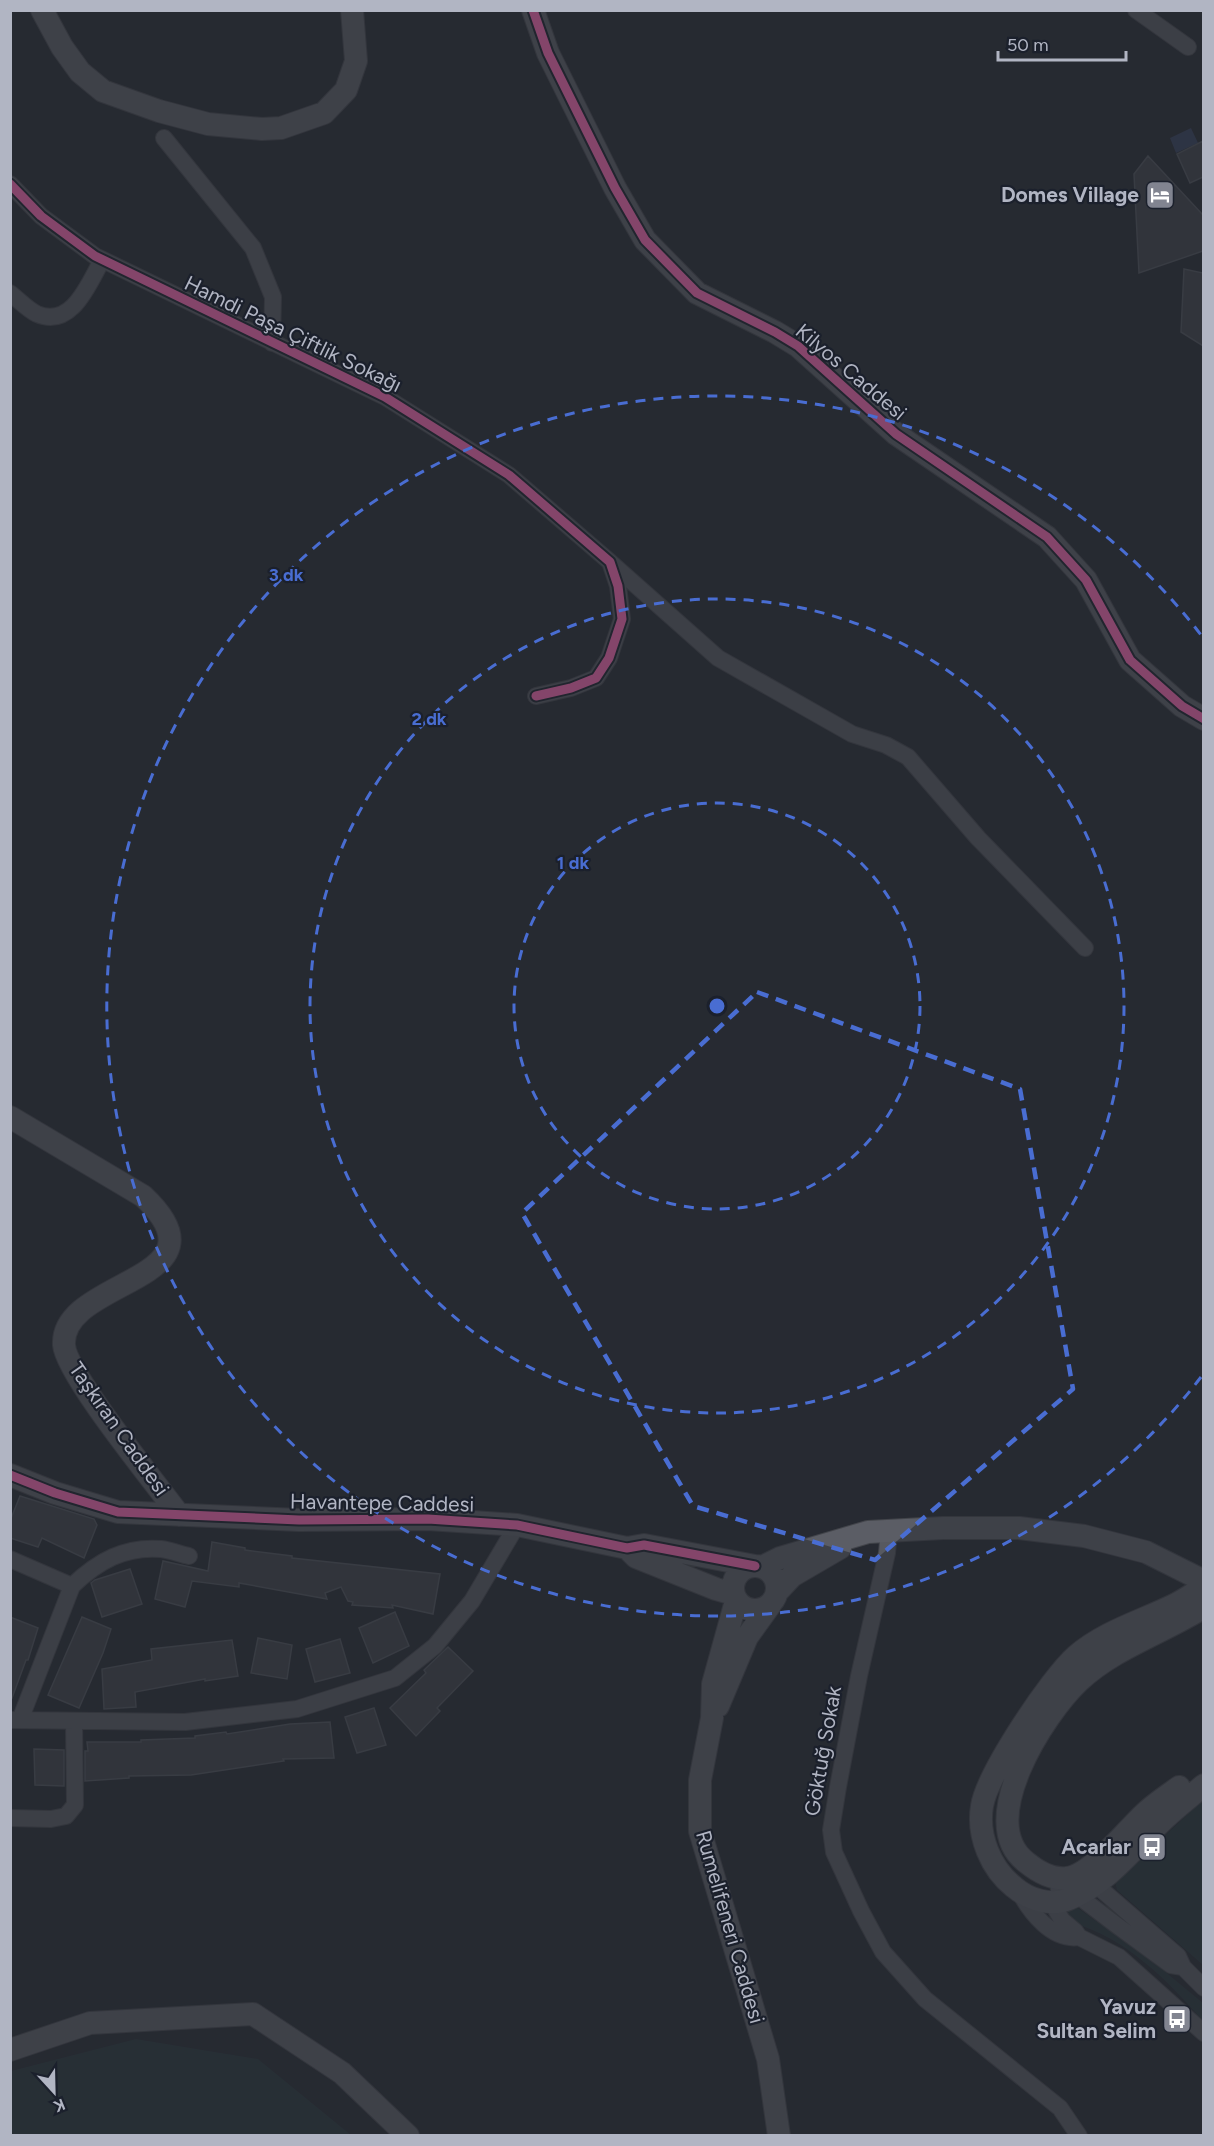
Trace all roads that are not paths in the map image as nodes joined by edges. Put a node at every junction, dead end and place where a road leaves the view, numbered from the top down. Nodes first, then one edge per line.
1 (42, 10) edge
2 (352, 10) edge
3 (532, 10) edge
4 (1136, 10) edge
5 (1188, 47) dead end
6 (164, 138) dead end
7 (10, 184) edge
8 (102, 260) junction
9 (10, 293) edge
10 (272, 343) junction
11 (610, 562) junction
12 (536, 696) dead end
13 (1203, 719) edge
14 (1084, 948) dead end
15 (10, 1117) edge
16 (10, 1475) edge
17 (179, 1515) junction
18 (517, 1525) junction
19 (889, 1531) junction
20 (852, 1537) junction
21 (627, 1548) junction
22 (189, 1556) dead end
23 (10, 1559) edge
24 (758, 1566) junction
25 (1203, 1581) edge
26 (72, 1586) junction
27 (1203, 1587) edge
28 (734, 1597) junction
29 (774, 1599) junction
30 (1203, 1607) edge
31 (712, 1718) junction
32 (15, 1720) edge
33 (74, 1721) junction
34 (1203, 1773) edge
35 (1203, 1785) edge
36 (10, 1818) edge
37 (1064, 1891) junction
38 (1078, 1937) junction
39 (1203, 1988) edge
40 (1203, 2033) edge
41 (10, 2050) edge
42 (408, 2136) edge
43 (779, 2136) edge
44 (1079, 2136) edge

1 - 2 street
3 - 13 street, Kilyos Caddesi
4 - 5 street
6 - 10 street
7 - 8 street, Hamdi Paşa Çiftlik Sokağı
8 - 9 street
8 - 10 street, Hamdi Paşa Çiftlik Sokağı
10 - 11 street, Hamdi Paşa Çiftlik Sokağı
11 - 12 street
11 - 14 street, Hamdi Paşa Çiftlik Sokağı
15 - 17 street, Taşkıran Caddesi
16 - 17 street, Havantepe Caddesi
17 - 18 street, Havantepe Caddesi
18 - 21 street, Havantepe Caddesi
18 - 33 street
19 - 20 street, Rumelifeneri Caddesi
19 - 25 street, Rumelifeneri Caddesi
19 - 44 street, Göktuğ Sokak
20 - 24 street, Rumelifeneri Caddesi
20 - 29 street, Rumelifeneri Caddesi
21 - 24 street, Havantepe Caddesi
21 - 28 street, Havantepe Caddesi
22 - 26 street
23 - 26 street
24 - 28 street
24 - 29 street
26 - 32 street
27 - 37 street
28 - 29 street
28 - 31 street, Rumelifeneri Caddesi
29 - 31 street, Rumelifeneri Caddesi
30 - 37 street
31 - 43 street, Rumelifeneri Caddesi
32 - 33 street
33 - 36 street
34 - 37 street
35 - 37 street
37 - 38 street
37 - 38 street
37 - 39 street
38 - 40 street
41 - 42 street

